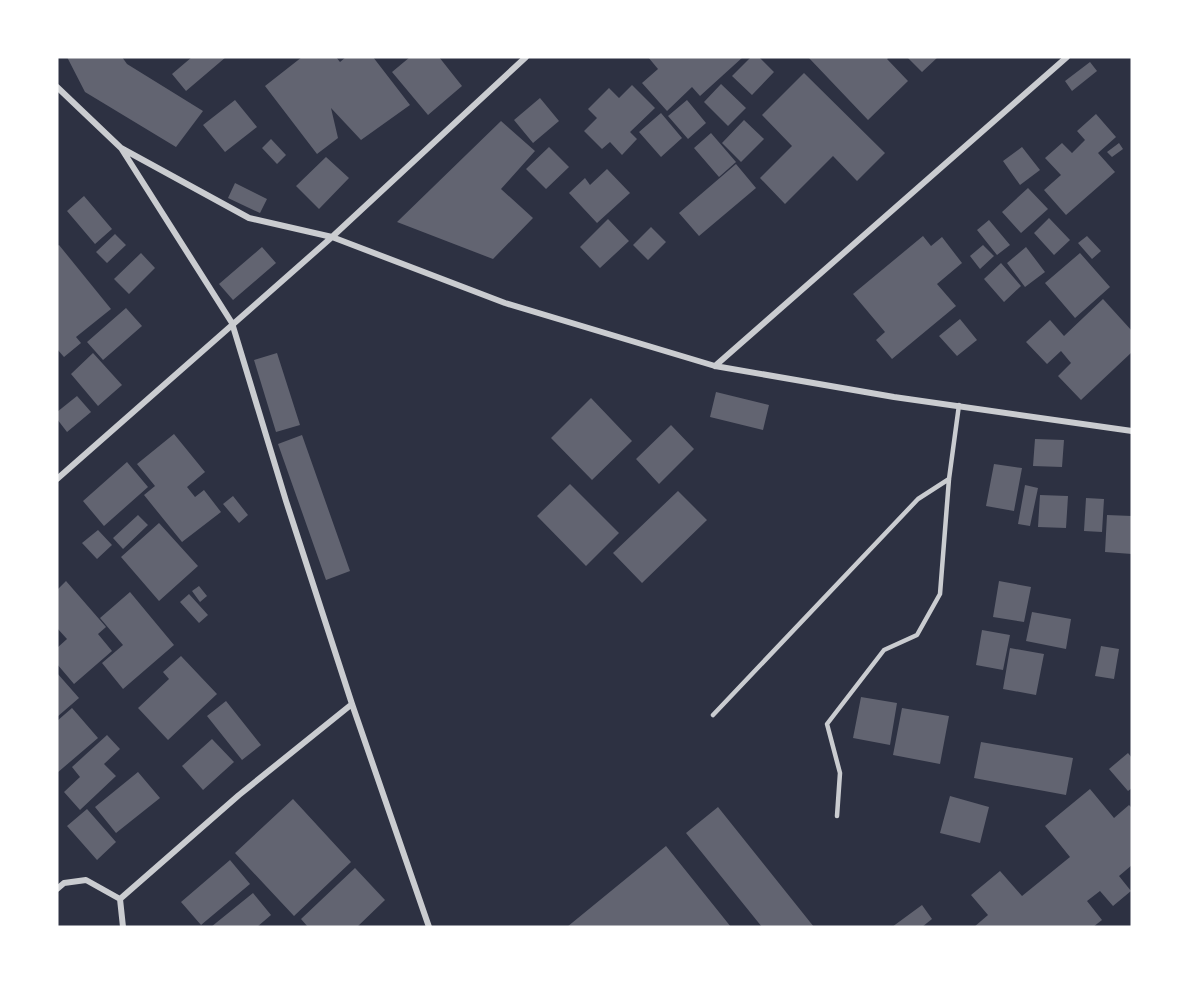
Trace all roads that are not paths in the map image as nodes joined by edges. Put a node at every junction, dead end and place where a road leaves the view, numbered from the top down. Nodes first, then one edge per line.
1 (526, 57) edge
2 (1067, 57) edge
3 (57, 87) edge
4 (121, 148) junction
5 (332, 237) junction
6 (232, 323) junction
7 (715, 366) junction
8 (960, 405) junction
9 (1132, 432) edge
10 (57, 479) edge
11 (949, 479) junction
12 (352, 704) junction
13 (713, 715) dead end
14 (837, 816) dead end
15 (57, 889) edge
16 (120, 899) junction
17 (123, 927) edge
18 (429, 927) edge

1 - 5 street
2 - 7 street
3 - 4 street
4 - 5 street
4 - 6 street
5 - 6 street
5 - 7 street
6 - 10 street
6 - 12 street
7 - 8 street
8 - 9 street
8 - 11 lane
11 - 13 lane
11 - 14 lane
12 - 16 street
12 - 18 street
15 - 16 street
16 - 17 street

